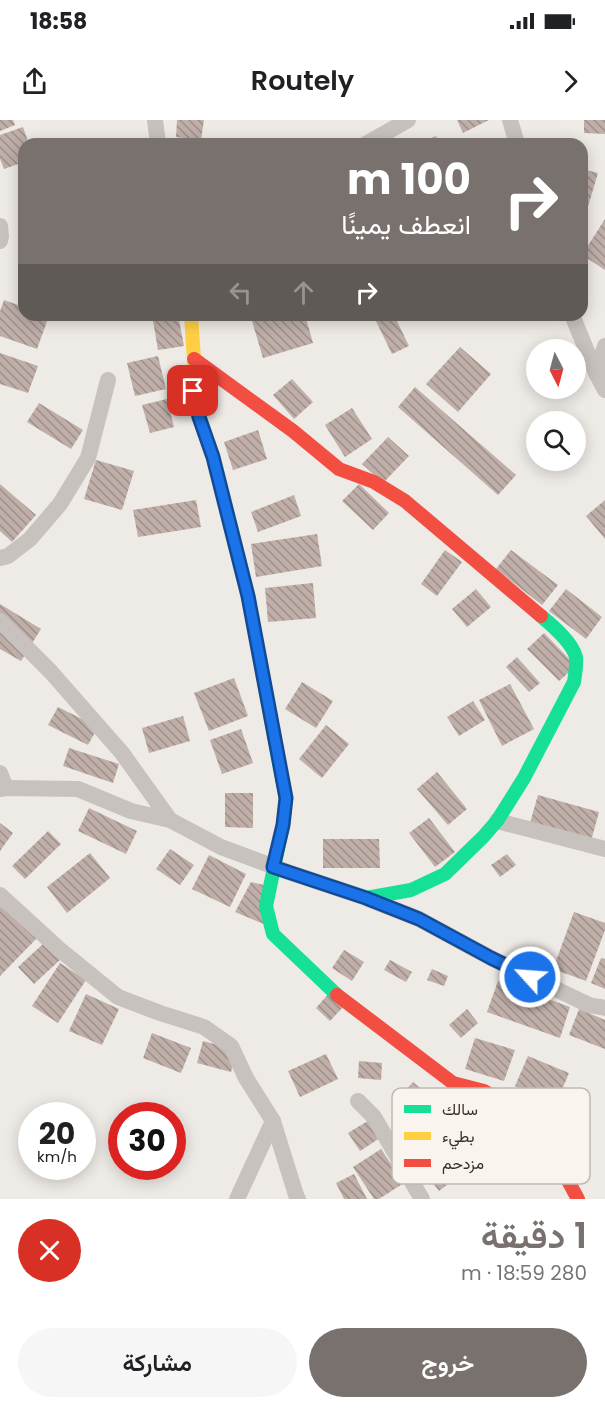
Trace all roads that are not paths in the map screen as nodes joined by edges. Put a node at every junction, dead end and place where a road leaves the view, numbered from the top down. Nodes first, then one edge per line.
1 (156, 120) edge
2 (408, 120) edge
3 (510, 120) edge
4 (158, 138) edge
5 (376, 138) edge
6 (515, 138) edge
7 (0, 226) edge
8 (0, 241) edge
9 (191, 321) edge
10 (574, 321) edge
11 (605, 346) edge
12 (194, 359) junction
13 (596, 373) junction
14 (108, 380) dead end
15 (605, 390) edge
16 (0, 558) edge
17 (0, 621) edge
18 (2, 783) edge
19 (170, 820) junction
20 (497, 820) junction
21 (605, 849) edge
22 (273, 867) junction
23 (0, 895) edge
24 (366, 898) junction
25 (605, 1008) edge
26 (472, 1088) edge
27 (358, 1101) dead end
28 (273, 1121) junction
29 (392, 1148) edge
30 (413, 1184) edge
31 (570, 1184) edge
32 (237, 1199) edge
33 (298, 1199) edge
34 (422, 1199) edge
35 (578, 1199) edge

1 - 4 street
2 - 5 street
3 - 6 street
7 - 8 street
9 - 12 street
10 - 13 street
11 - 13 street
12 - 20 street
12 - 22 street
13 - 15 street
14 - 16 street
17 - 19 street
18 - 19 street
19 - 22 street
20 - 21 street
20 - 24 street
22 - 24 street
22 - 26 street
23 - 28 street
24 - 25 street
27 - 29 street
28 - 32 street
28 - 33 street
30 - 34 street
31 - 35 street

